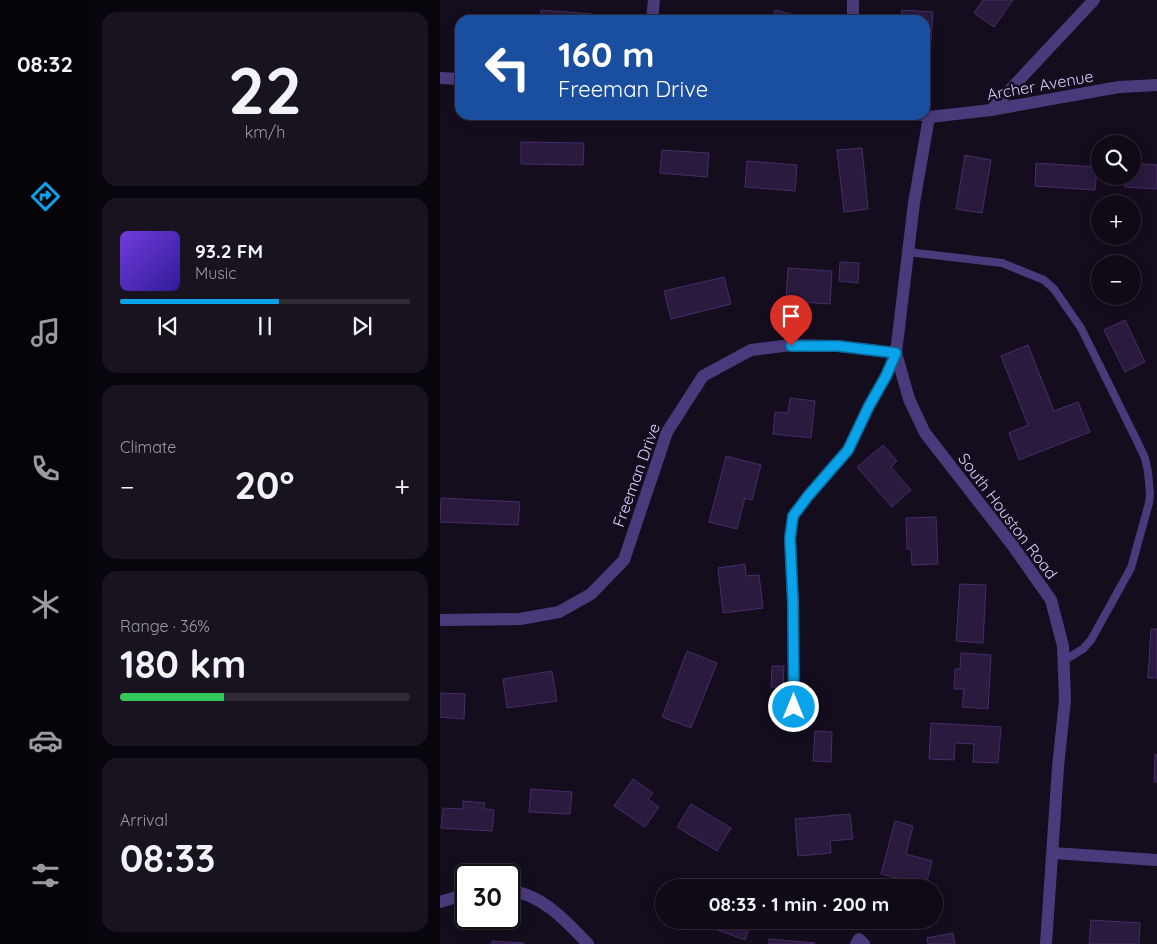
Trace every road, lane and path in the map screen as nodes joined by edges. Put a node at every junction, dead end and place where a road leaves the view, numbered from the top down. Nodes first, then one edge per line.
1 (654, 0) edge
2 (852, 0) edge
3 (1094, 0) edge
4 (652, 15) edge
5 (853, 15) edge
6 (440, 78) edge
7 (455, 79) edge
8 (1157, 85) edge
9 (991, 110) junction
10 (930, 115) edge
11 (924, 120) edge
12 (908, 252) junction
13 (896, 353) junction
14 (440, 620) edge
15 (1063, 661) junction
16 (794, 707) dead end
17 (1053, 853) junction
18 (1157, 860) edge
19 (520, 892) edge
20 (455, 897) edge
21 (440, 902) edge
22 (588, 944) edge
23 (856, 944) edge
24 (864, 944) edge
25 (1046, 944) edge

1 - 4 street
2 - 5 street
3 - 9 street
6 - 7 street
8 - 9 street, Archer Avenue
9 - 10 street, Archer Avenue
11 - 12 street, South Houston Road
12 - 13 street, South Houston Road
12 - 15 lane
13 - 14 street, Freeman Drive
13 - 15 street, South Houston Road
13 - 16 street
15 - 17 street, South Houston Road
17 - 18 street
17 - 25 street, South Houston Road
19 - 22 street
20 - 21 street
23 - 24 street

